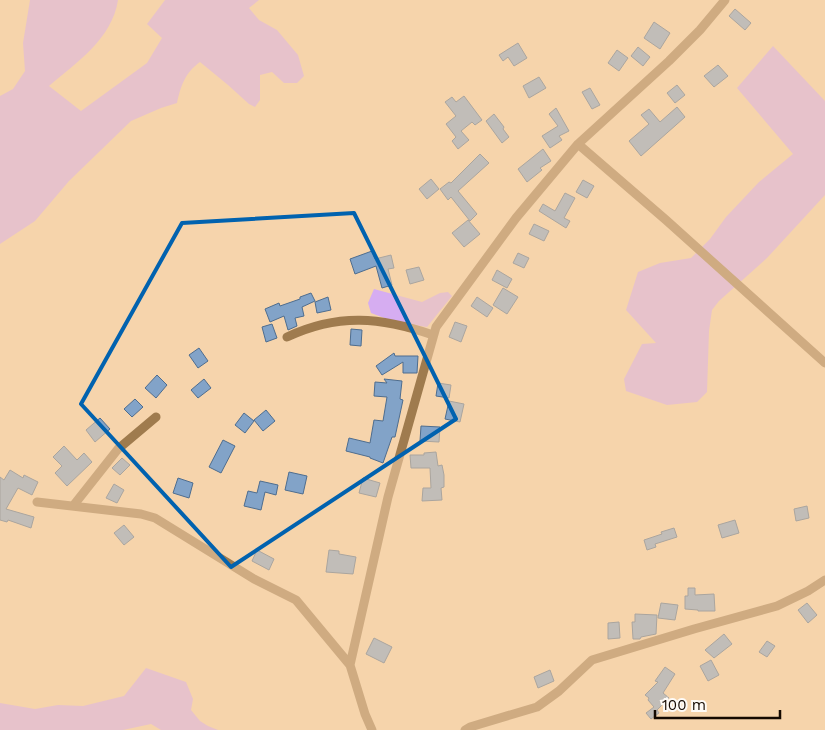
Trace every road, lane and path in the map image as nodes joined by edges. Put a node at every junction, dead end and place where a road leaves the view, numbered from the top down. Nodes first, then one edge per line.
1 (725, 0) edge
2 (578, 144) junction
3 (433, 335) junction
4 (287, 337) dead end
5 (825, 363) edge
6 (156, 417) dead end
7 (37, 502) dead end
8 (73, 506) junction
9 (825, 580) edge
10 (350, 665) junction
11 (372, 730) edge
12 (465, 730) edge

1 - 2 street
2 - 3 street
2 - 5 street
3 - 4 street
3 - 10 street
6 - 8 street
7 - 8 street
8 - 10 street
9 - 12 street
10 - 11 street

